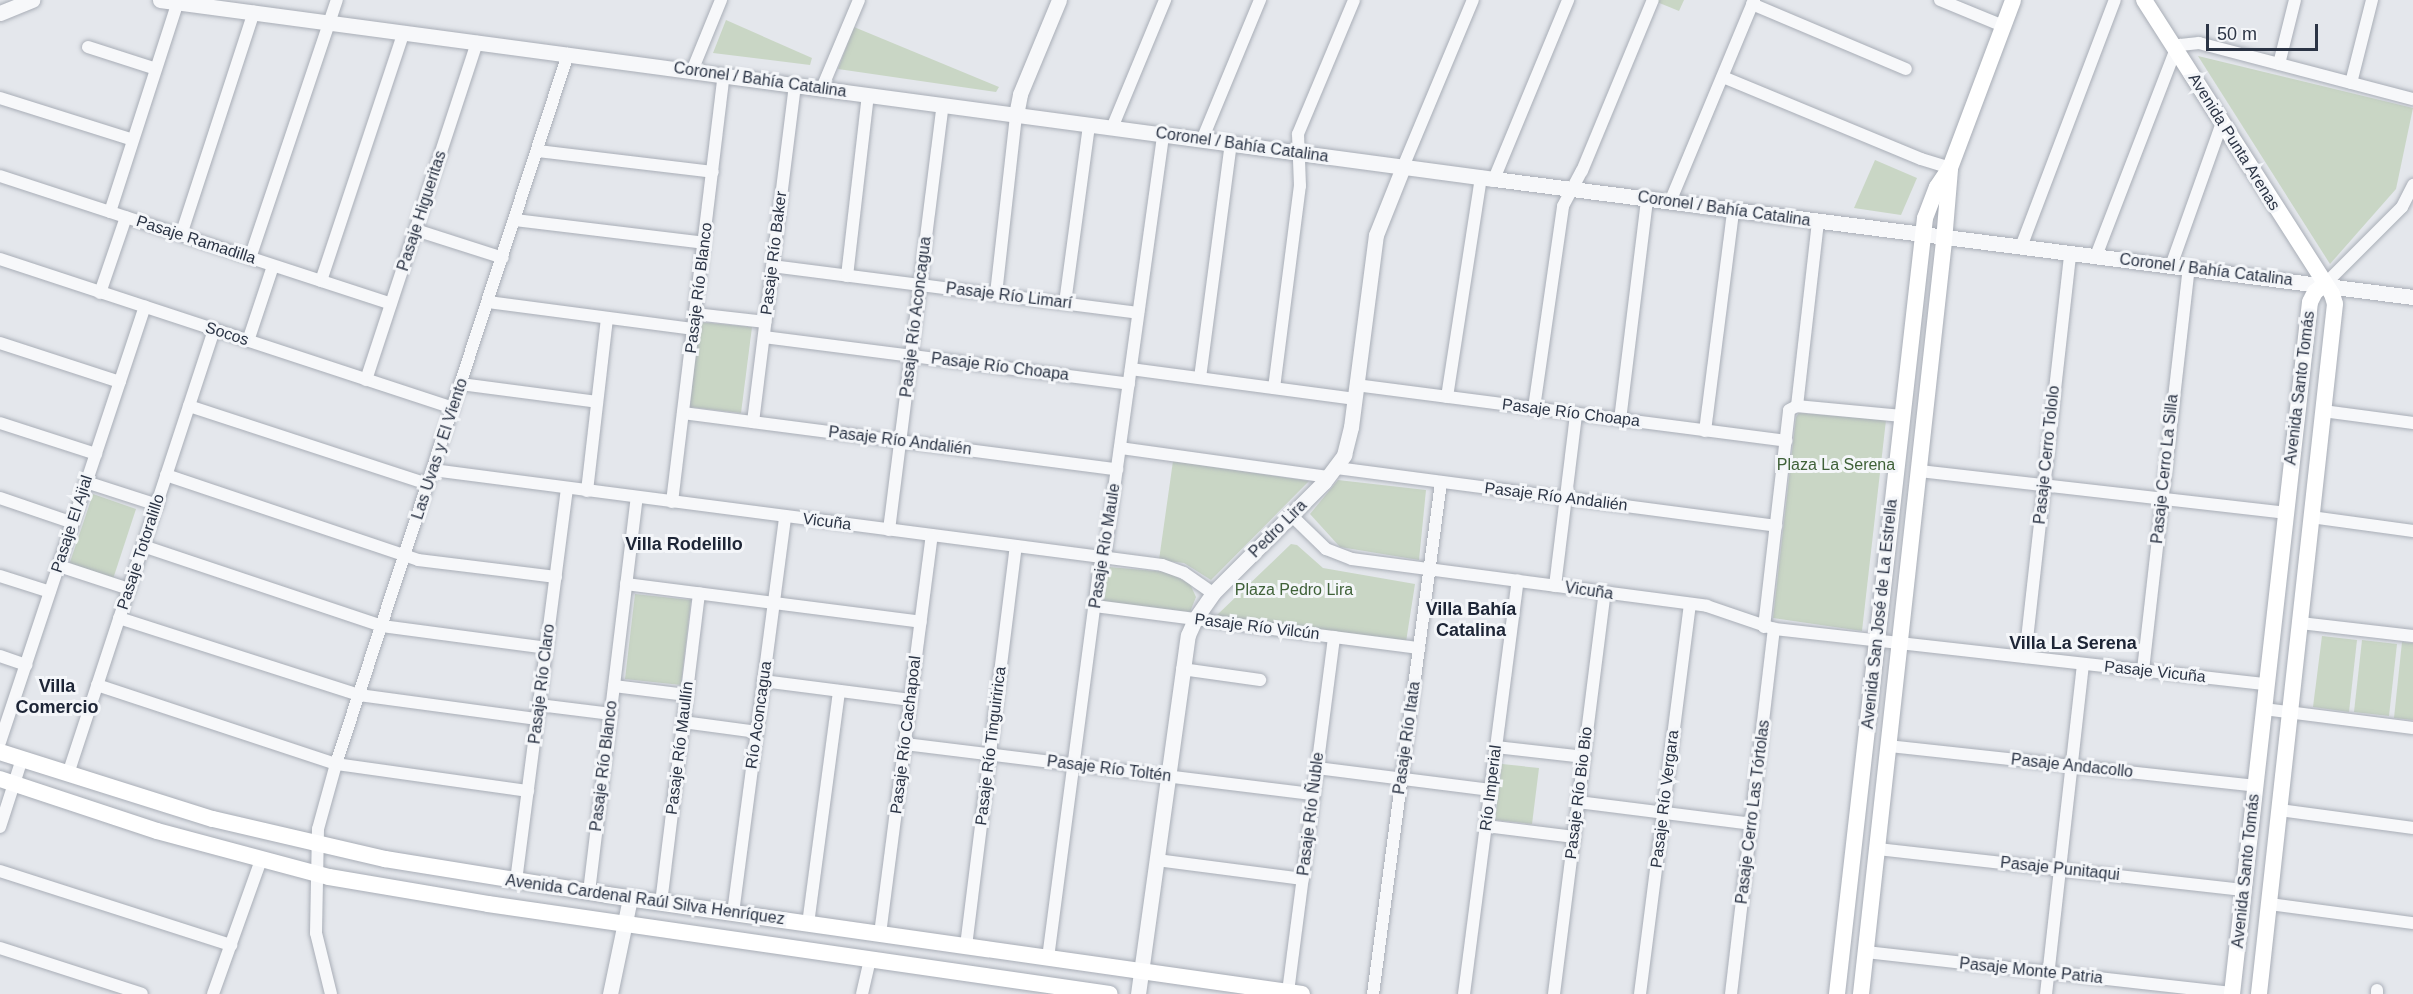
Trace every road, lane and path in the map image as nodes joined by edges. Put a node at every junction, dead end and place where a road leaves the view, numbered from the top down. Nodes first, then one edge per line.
1 (32, 0) edge
2 (160, 0) edge
3 (337, 0) edge
4 (721, 0) edge
5 (859, 0) edge
6 (1059, 0) edge
7 (1165, 0) edge
8 (1260, 0) edge
9 (1354, 0) edge
10 (1473, 0) edge
11 (1569, 0) edge
12 (1653, 0) edge
13 (1940, 0) edge
14 (2013, 0) edge
15 (2115, 0) edge
16 (2144, 0) edge
17 (2295, 0) edge
18 (2372, 0) edge
19 (178, 2) junction
20 (1753, 2) edge
21 (254, 12) junction
22 (0, 13) edge
23 (329, 22) junction
24 (2003, 26) junction
25 (404, 32) junction
26 (477, 42) junction
27 (88, 47) dead end
28 (2175, 50) junction
29 (568, 54) junction
30 (2279, 64) junction
31 (156, 69) junction
32 (1905, 69) dead end
33 (692, 71) junction
34 (724, 75) junction
35 (1723, 76) junction
36 (2351, 83) junction
37 (795, 85) junction
38 (822, 88) junction
39 (868, 95) junction
40 (0, 98) edge
41 (2413, 99) edge
42 (943, 105) junction
43 (1016, 115) junction
44 (2222, 123) junction
45 (1089, 125) junction
46 (1112, 128) junction
47 (1163, 135) junction
48 (134, 140) junction
49 (1202, 140) junction
50 (1231, 144) junction
51 (538, 151) junction
52 (1298, 153) junction
53 (1403, 167) junction
54 (1950, 168) junction
55 (713, 172) junction
56 (0, 176) edge
57 (1487, 178) junction
58 (2413, 185) edge
59 (1570, 189) junction
60 (1647, 199) junction
61 (1670, 202) junction
62 (1733, 211) junction
63 (110, 212) junction
64 (126, 217) junction
65 (515, 220) junction
66 (1818, 222) junction
67 (416, 230) junction
68 (181, 235) junction
69 (1923, 236) junction
70 (1944, 238) junction
71 (704, 243) junction
72 (2021, 247) junction
73 (2070, 253) junction
74 (2096, 256) junction
75 (250, 258) junction
76 (503, 258) junction
77 (0, 260) edge
78 (273, 266) junction
79 (772, 266) junction
80 (2171, 266) junction
81 (2188, 268) junction
82 (847, 276) junction
83 (321, 281) junction
84 (920, 285) junction
85 (2324, 285) junction
86 (100, 292) junction
87 (996, 294) junction
88 (2413, 297) edge
89 (488, 302) junction
90 (1065, 303) junction
91 (391, 304) junction
92 (145, 307) junction
93 (1138, 313) junction
94 (695, 314) junction
95 (607, 318) junction
96 (766, 322) junction
97 (694, 329) junction
98 (214, 330) junction
99 (764, 337) junction
100 (248, 341) junction
101 (0, 342) edge
102 (911, 356) junction
103 (1131, 369) junction
104 (1200, 378) junction
105 (366, 380) junction
106 (120, 382) junction
107 (461, 384) junction
108 (1129, 384) junction
109 (1274, 388) junction
110 (1356, 392) junction
111 (1448, 397) junction
112 (597, 402) junction
113 (189, 406) junction
114 (1794, 407) junction
115 (453, 408) junction
116 (1534, 408) junction
117 (2323, 411) junction
118 (683, 413) junction
119 (1576, 414) junction
120 (1902, 416) junction
121 (1620, 420) junction
122 (753, 422) junction
123 (0, 423) edge
124 (2413, 423) edge
125 (1706, 431) junction
126 (900, 441) junction
127 (1785, 441) junction
128 (1120, 448) junction
129 (96, 454) junction
130 (1117, 469) junction
131 (433, 470) junction
132 (1919, 471) junction
133 (1333, 472) junction
134 (166, 476) junction
135 (1441, 482) junction
136 (86, 483) junction
137 (428, 484) junction
138 (2044, 486) junction
139 (567, 488) junction
140 (587, 491) junction
141 (637, 497) junction
142 (0, 498) edge
143 (1566, 498) junction
144 (2162, 499) junction
145 (672, 502) junction
146 (157, 505) junction
147 (2286, 513) junction
148 (785, 516) junction
149 (1291, 516) junction
150 (2311, 517) junction
151 (73, 523) junction
152 (1776, 526) junction
153 (889, 530) junction
154 (2413, 531) edge
155 (932, 535) junction
156 (143, 546) junction
157 (1016, 546) junction
158 (405, 555) junction
159 (1103, 557) junction
160 (58, 566) junction
161 (1430, 569) junction
162 (0, 576) edge
163 (556, 577) junction
164 (1518, 581) junction
165 (627, 584) junction
166 (1555, 586) junction
167 (129, 589) junction
168 (50, 592) junction
169 (699, 593) junction
170 (1213, 593) junction
171 (1605, 593) junction
172 (774, 603) junction
173 (1690, 604) junction
174 (1095, 606) junction
175 (119, 618) junction
176 (1195, 619) junction
177 (921, 622) junction
178 (2300, 623) junction
179 (382, 626) junction
180 (1769, 628) junction
181 (2413, 636) edge
182 (1334, 637) junction
183 (1877, 641) junction
184 (1900, 643) junction
185 (546, 648) junction
186 (1419, 648) junction
187 (0, 656) edge
188 (2025, 657) junction
189 (2083, 664) junction
190 (26, 665) junction
191 (1182, 669) junction
192 (2143, 670) junction
193 (1260, 680) dead end
194 (764, 681) junction
195 (2267, 684) junction
196 (98, 685) junction
197 (614, 686) junction
198 (839, 691) junction
199 (359, 695) junction
200 (686, 695) junction
201 (910, 700) junction
202 (539, 705) junction
203 (2264, 709) junction
204 (2290, 712) junction
205 (611, 714) junction
206 (537, 719) junction
207 (683, 722) junction
208 (2413, 728) edge
209 (757, 732) junction
210 (0, 742) edge
211 (905, 744) junction
212 (1888, 746) junction
213 (1496, 747) junction
214 (0, 752) edge
215 (990, 754) junction
216 (1584, 757) junction
217 (22, 759) junction
218 (336, 764) junction
219 (1074, 765) junction
220 (2072, 766) junction
221 (1317, 768) junction
222 (68, 774) junction
223 (1169, 776) junction
224 (1401, 779) junction
225 (7, 781) edge
226 (2255, 786) junction
227 (1491, 790) junction
228 (528, 791) junction
229 (1314, 794) junction
230 (1578, 802) junction
231 (2280, 810) junction
232 (1664, 813) junction
233 (1751, 824) junction
234 (0, 826) edge
235 (1486, 826) junction
236 (2413, 828) edge
237 (1574, 837) junction
238 (318, 846) junction
239 (1877, 849) junction
240 (261, 860) junction
241 (1157, 860) junction
242 (2060, 869) junction
243 (0, 871) edge
244 (317, 874) junction
245 (1303, 879) junction
246 (516, 881) junction
247 (2244, 890) junction
248 (589, 892) junction
249 (630, 898) junction
250 (661, 903) junction
251 (2270, 904) junction
252 (733, 913) junction
253 (626, 923) junction
254 (2413, 923) edge
255 (808, 924) junction
256 (880, 934) junction
257 (231, 945) junction
258 (966, 946) junction
259 (0, 948) edge
260 (1866, 952) junction
261 (1048, 958) junction
262 (870, 960) junction
263 (1142, 972) junction
264 (2049, 973) junction
265 (1295, 993) edge
266 (142, 994) edge
267 (213, 994) edge
268 (331, 994) edge
269 (610, 994) edge
270 (862, 994) edge
271 (1110, 994) edge
272 (1138, 994) edge
273 (1373, 994) edge
274 (1464, 994) edge
275 (1554, 994) edge
276 (1640, 994) edge
277 (1731, 994) edge
278 (1837, 994) edge
279 (1861, 994) edge
280 (2046, 994) edge
281 (2232, 994) edge
282 (2259, 994) edge

1 - 22 street
2 - 19 street, Coronel / Bahía Catalina
3 - 23 street
4 - 33 street
5 - 38 street
6 - 43 street
7 - 46 street
8 - 49 street
9 - 52 street
10 - 53 street
11 - 57 street
12 - 59 street
13 - 24 street
14 - 24 main road, Avenida San José de La Estrella
15 - 72 street
16 - 28 main road, Avenida Punta Arenas
17 - 30 street
18 - 36 street
19 - 21 street, Coronel / Bahía Catalina
19 - 31 street
20 - 32 street
20 - 35 street
21 - 23 street, Coronel / Bahía Catalina
21 - 68 street
23 - 25 street, Coronel / Bahía Catalina
23 - 75 street
24 - 54 main road, Avenida San José de La Estrella
25 - 26 street, Coronel / Bahía Catalina
25 - 83 street
26 - 29 street, Coronel / Bahía Catalina
26 - 67 street, Pasaje Higueritas
27 - 31 street
28 - 30 street
28 - 44 main road, Avenida Punta Arenas
28 - 74 street
29 - 33 street, Coronel / Bahía Catalina
29 - 51 street, Las Uvas y El Viento
30 - 36 street
31 - 48 street
33 - 34 street, Coronel / Bahía Catalina
34 - 37 street, Coronel / Bahía Catalina
34 - 55 street, Pasaje Río Blanco
35 - 54 street
35 - 61 street
36 - 41 street
37 - 38 street, Coronel / Bahía Catalina
37 - 79 street, Pasaje Río Baker
38 - 39 street, Coronel / Bahía Catalina
39 - 42 street, Coronel / Bahía Catalina
39 - 82 street
40 - 48 street
42 - 43 street, Coronel / Bahía Catalina
42 - 84 street, Pasaje Río Aconcagua
43 - 45 street, Coronel / Bahía Catalina
43 - 87 street
44 - 80 street
44 - 85 main road, Avenida Punta Arenas
45 - 46 street, Coronel / Bahía Catalina
45 - 90 street
46 - 47 street, Coronel / Bahía Catalina
47 - 49 street, Coronel / Bahía Catalina
47 - 93 street, Pasaje Río Maule
48 - 63 street
49 - 50 street, Coronel / Bahía Catalina
50 - 52 street, Coronel / Bahía Catalina
50 - 104 street
51 - 55 street
51 - 65 street, Las Uvas y El Viento
52 - 53 street, Coronel / Bahía Catalina
52 - 109 street
53 - 57 street, Coronel / Bahía Catalina
53 - 110 street, Pedro Lira
54 - 69 main road, Avenida San José de La Estrella
54 - 70 main road, Avenida San José de La Estrella
55 - 71 street, Pasaje Río Blanco
56 - 63 street, Pasaje Ramadilla
57 - 59 street, Coronel / Bahía Catalina
57 - 111 street
58 - 85 street
59 - 60 street, Coronel / Bahía Catalina
59 - 116 street
60 - 61 street, Coronel / Bahía Catalina
60 - 121 street
61 - 62 street, Coronel / Bahía Catalina
62 - 66 street, Coronel / Bahía Catalina
62 - 125 street
63 - 64 street, Pasaje Ramadilla
64 - 68 street, Pasaje Ramadilla
64 - 86 street
65 - 71 street
65 - 76 street, Las Uvas y El Viento
66 - 69 street, Coronel / Bahía Catalina
66 - 114 street, Pasaje Cerro Las Tórtolas
67 - 76 street
67 - 91 street, Pasaje Higueritas
68 - 75 street, Pasaje Ramadilla
69 - 70 street, Coronel / Bahía Catalina
69 - 120 main road, Avenida San José de La Estrella
70 - 72 street, Coronel / Bahía Catalina
70 - 132 main road, Avenida San José de La Estrella
71 - 94 street, Pasaje Río Blanco
72 - 73 street, Coronel / Bahía Catalina
73 - 74 street, Coronel / Bahía Catalina
73 - 138 street, Pasaje Cerro Tololo
74 - 80 street, Coronel / Bahía Catalina
75 - 78 street, Pasaje Ramadilla
76 - 89 street, Las Uvas y El Viento
77 - 86 street, Socos
78 - 83 street, Pasaje Ramadilla
78 - 100 street
79 - 82 street, Pasaje Río Limarí
79 - 96 street, Pasaje Río Baker
80 - 81 street, Coronel / Bahía Catalina
81 - 85 street, Coronel / Bahía Catalina
81 - 144 street, Pasaje Cerro La Silla
82 - 84 street, Pasaje Río Limarí
83 - 91 street, Pasaje Ramadilla
84 - 87 street, Pasaje Río Limarí
84 - 102 street, Pasaje Río Aconcagua
85 - 88 street, Coronel / Bahía Catalina
85 - 117 main road, Avenida Santo Tomás
85 - 147 main road, Avenida Santo Tomás
86 - 92 street, Socos
87 - 90 street, Pasaje Río Limarí
89 - 95 street
89 - 107 street, Las Uvas y El Viento
90 - 93 street, Pasaje Río Limarí
91 - 105 street, Pasaje Higueritas
92 - 98 street, Socos
92 - 106 street, Pasaje El Ajial
93 - 103 street, Pasaje Río Maule
94 - 96 street
94 - 97 street, Pasaje Río Blanco
95 - 97 street
95 - 112 street
96 - 99 street, Pasaje Río Baker
97 - 118 street, Pasaje Río Blanco
98 - 100 street, Socos
98 - 113 street, Pasaje Totoralillo
99 - 102 street, Pasaje Río Choapa
99 - 122 street, Pasaje Río Baker
100 - 105 street, Socos
101 - 106 street
102 - 108 street, Pasaje Río Choapa
102 - 126 street, Pasaje Río Aconcagua
103 - 104 street, Pasaje Río Choapa
103 - 108 street, Pasaje Río Maule
104 - 109 street, Pasaje Río Choapa
105 - 115 street, Socos
106 - 129 street, Pasaje El Ajial
107 - 112 street
107 - 115 street, Las Uvas y El Viento
108 - 128 street, Pasaje Río Maule
109 - 110 street, Pasaje Río Choapa
110 - 111 street, Pasaje Río Choapa
110 - 133 street, Pedro Lira
111 - 116 street, Pasaje Río Choapa
112 - 140 street
113 - 134 street, Pasaje Totoralillo
113 - 137 street
114 - 120 street
114 - 127 street, Pasaje Cerro Las Tórtolas
115 - 131 street, Las Uvas y El Viento
116 - 119 street, Pasaje Río Choapa
117 - 124 street
117 - 150 main road, Avenida Santo Tomás
118 - 122 street, Pasaje Río Andalién
118 - 145 street, Pasaje Río Blanco
119 - 121 street, Pasaje Río Choapa
119 - 143 street
120 - 183 main road, Avenida San José de La Estrella
121 - 125 street, Pasaje Río Choapa
122 - 126 street, Pasaje Río Andalién
123 - 129 street
125 - 127 street, Pasaje Río Choapa
126 - 130 street, Pasaje Río Andalién
126 - 153 street, Pasaje Río Aconcagua
127 - 152 street, Pasaje Cerro Las Tórtolas
128 - 130 street, Pasaje Río Maule
128 - 133 street, Pasaje Río Andalién
129 - 136 street, Pasaje El Ajial
130 - 159 street, Pasaje Río Maule
131 - 137 street, Las Uvas y El Viento
131 - 139 street, Vicuña
132 - 138 street
132 - 184 main road, Avenida San José de La Estrella
133 - 135 street, Pasaje Río Andalién
133 - 149 street, Pedro Lira
134 - 146 street, Pasaje Totoralillo
134 - 158 street
135 - 143 street, Pasaje Río Andalién
135 - 161 street, Pasaje Río Itata
136 - 146 street
136 - 151 street, Pasaje El Ajial
137 - 158 street, Las Uvas y El Viento
138 - 144 street
138 - 188 street, Pasaje Cerro Tololo
139 - 140 street, Vicuña
139 - 163 street, Pasaje Río Claro
140 - 141 street, Vicuña
141 - 145 street, Vicuña
141 - 165 street, Pasaje Río Blanco
142 - 151 street
143 - 152 street, Pasaje Río Andalién
143 - 166 street
144 - 147 street
144 - 192 street, Pasaje Cerro La Silla
145 - 148 street, Vicuña
146 - 156 street, Pasaje Totoralillo
147 - 195 main road, Avenida Santo Tomás
148 - 153 street, Vicuña
148 - 172 street, Río Aconcagua
149 - 161 street, Vicuña
149 - 170 street, Pedro Lira
150 - 154 street
150 - 178 main road, Avenida Santo Tomás
151 - 160 street, Pasaje El Ajial
152 - 180 street, Pasaje Cerro Las Tórtolas
153 - 155 street, Vicuña
155 - 157 street, Vicuña
155 - 177 street, Pasaje Río Cachapoal
156 - 167 street, Pasaje Totoralillo
156 - 179 street
157 - 159 street, Vicuña
157 - 215 street, Pasaje Río Tinguiririca
158 - 163 street
158 - 179 street, Las Uvas y El Viento
159 - 170 street, Vicuña
159 - 174 street, Pasaje Río Maule
160 - 167 street
160 - 168 street, Pasaje El Ajial
161 - 164 street, Vicuña
161 - 186 street, Pasaje Río Itata
162 - 168 street
163 - 185 street, Pasaje Río Claro
164 - 166 street, Vicuña
164 - 213 street, Río Imperial
165 - 169 street
165 - 197 street, Pasaje Río Blanco
166 - 171 street, Vicuña
167 - 175 street, Pasaje Totoralillo
168 - 190 street, Pasaje El Ajial
169 - 172 street
169 - 200 street, Pasaje Río Maullín
170 - 176 street, Pedro Lira
171 - 173 street, Vicuña
171 - 216 street, Pasaje Río Bio Bio
172 - 177 street
172 - 194 street, Río Aconcagua
173 - 180 street, Vicuña
173 - 232 street, Pasaje Río Vergara
174 - 176 street, Pasaje Río Vilcún
174 - 219 street, Pasaje Río Maule
175 - 196 street, Pasaje Totoralillo
175 - 199 street
176 - 182 street, Pasaje Río Vilcún
176 - 191 street, Pedro Lira
177 - 201 street, Pasaje Río Cachapoal
178 - 181 street
178 - 204 main road, Avenida Santo Tomás
179 - 185 street
179 - 199 street, Las Uvas y El Viento
180 - 183 street, Vicuña
180 - 233 street, Pasaje Cerro Las Tórtolas
182 - 186 street, Pasaje Río Vilcún
182 - 221 street, Pasaje Río Ñuble
183 - 184 street, Vicuña
183 - 278 main road, Avenida San José de La Estrella
184 - 188 street, Pasaje Vicuña
184 - 212 main road, Avenida San José de La Estrella
185 - 202 street, Pasaje Río Claro
186 - 224 street, Pasaje Río Itata
187 - 190 street
188 - 189 street, Pasaje Vicuña
189 - 192 street, Pasaje Vicuña
189 - 220 street
190 - 210 street, Pasaje El Ajial
191 - 193 street
191 - 223 street, Pedro Lira
192 - 195 street, Pasaje Vicuña
194 - 198 street
194 - 209 street, Río Aconcagua
195 - 203 main road, Avenida Santo Tomás
196 - 218 street
196 - 222 street, Pasaje Totoralillo
197 - 200 street
197 - 205 street, Pasaje Río Blanco
198 - 201 street
198 - 255 street
199 - 206 street
199 - 218 street, Las Uvas y El Viento
200 - 207 street, Pasaje Río Maullín
201 - 211 street, Pasaje Río Cachapoal
202 - 205 street
202 - 206 street, Pasaje Río Claro
203 - 204 street
203 - 226 main road, Avenida Santo Tomás
204 - 208 street
204 - 231 main road, Avenida Santo Tomás
205 - 248 street, Pasaje Río Blanco
206 - 228 street, Pasaje Río Claro
207 - 209 street
207 - 250 street, Pasaje Río Maullín
209 - 252 street, Río Aconcagua
211 - 215 street, Pasaje Río Toltén
211 - 256 street, Pasaje Río Cachapoal
212 - 220 street, Pasaje Andacollo
212 - 239 main road, Avenida San José de La Estrella
213 - 216 street
213 - 227 street, Río Imperial
214 - 217 main road, Avenida Cardenal Raúl Silva Henríquez
215 - 219 street, Pasaje Río Toltén
215 - 258 street, Pasaje Río Tinguiririca
216 - 230 street, Pasaje Río Bio Bio
217 - 222 main road, Avenida Cardenal Raúl Silva Henríquez
217 - 225 street
218 - 228 street
218 - 238 street, Las Uvas y El Viento
219 - 223 street, Pasaje Río Toltén
219 - 261 street, Pasaje Río Maule
220 - 226 street, Pasaje Andacollo
220 - 242 street
221 - 224 street
221 - 229 street, Pasaje Río Ñuble
222 - 238 main road, Avenida Cardenal Raúl Silva Henríquez
223 - 229 street, Pasaje Río Toltén
223 - 241 street, Pedro Lira
224 - 227 street
224 - 273 street, Pasaje Río Itata
225 - 234 street
225 - 240 main road, Avenida Cardenal Raúl Silva Henríquez
226 - 247 main road, Avenida Santo Tomás
227 - 235 street, Río Imperial
228 - 246 street, Pasaje Río Claro
229 - 245 street, Pasaje Río Ñuble
230 - 232 street
230 - 237 street, Pasaje Río Bio Bio
231 - 236 street
231 - 251 main road, Avenida Santo Tomás
232 - 233 street
232 - 276 street, Pasaje Río Vergara
233 - 277 street, Pasaje Cerro Las Tórtolas
235 - 237 street
235 - 274 street, Río Imperial
237 - 275 street, Pasaje Río Bio Bio
238 - 244 street, Las Uvas y El Viento
238 - 246 main road, Avenida Cardenal Raúl Silva Henríquez
239 - 242 street, Pasaje Punitaqui
239 - 260 main road, Avenida San José de La Estrella
240 - 244 main road, Avenida Cardenal Raúl Silva Henríquez
240 - 257 street
241 - 245 street
241 - 263 street, Pedro Lira
242 - 247 street, Pasaje Punitaqui
242 - 264 street
243 - 257 street
244 - 253 main road, Avenida Cardenal Raúl Silva Henríquez
244 - 268 street, Las Uvas y El Viento
245 - 265 street, Pasaje Río Ñuble
246 - 248 main road, Avenida Cardenal Raúl Silva Henríquez
247 - 281 main road, Avenida Santo Tomás
248 - 249 main road, Avenida Cardenal Raúl Silva Henríquez
249 - 250 main road, Avenida Cardenal Raúl Silva Henríquez
249 - 253 street
250 - 252 main road, Avenida Cardenal Raúl Silva Henríquez
251 - 254 street
251 - 282 main road, Avenida Santo Tomás
252 - 255 main road, Avenida Cardenal Raúl Silva Henríquez
253 - 262 main road, Avenida Cardenal Raúl Silva Henríquez
253 - 269 street
255 - 256 main road, Avenida Cardenal Raúl Silva Henríquez
256 - 258 main road, Avenida Cardenal Raúl Silva Henríquez
257 - 267 street
258 - 261 main road, Avenida Cardenal Raúl Silva Henríquez
259 - 266 street
260 - 264 street, Pasaje Monte Patria
260 - 279 main road, Avenida San José de La Estrella
261 - 263 main road, Avenida Cardenal Raúl Silva Henríquez
262 - 270 street
262 - 271 main road, Avenida Cardenal Raúl Silva Henríquez
263 - 265 main road, Avenida Cardenal Raúl Silva Henríquez
263 - 272 street, Pedro Lira
264 - 280 street
264 - 281 street, Pasaje Monte Patria

